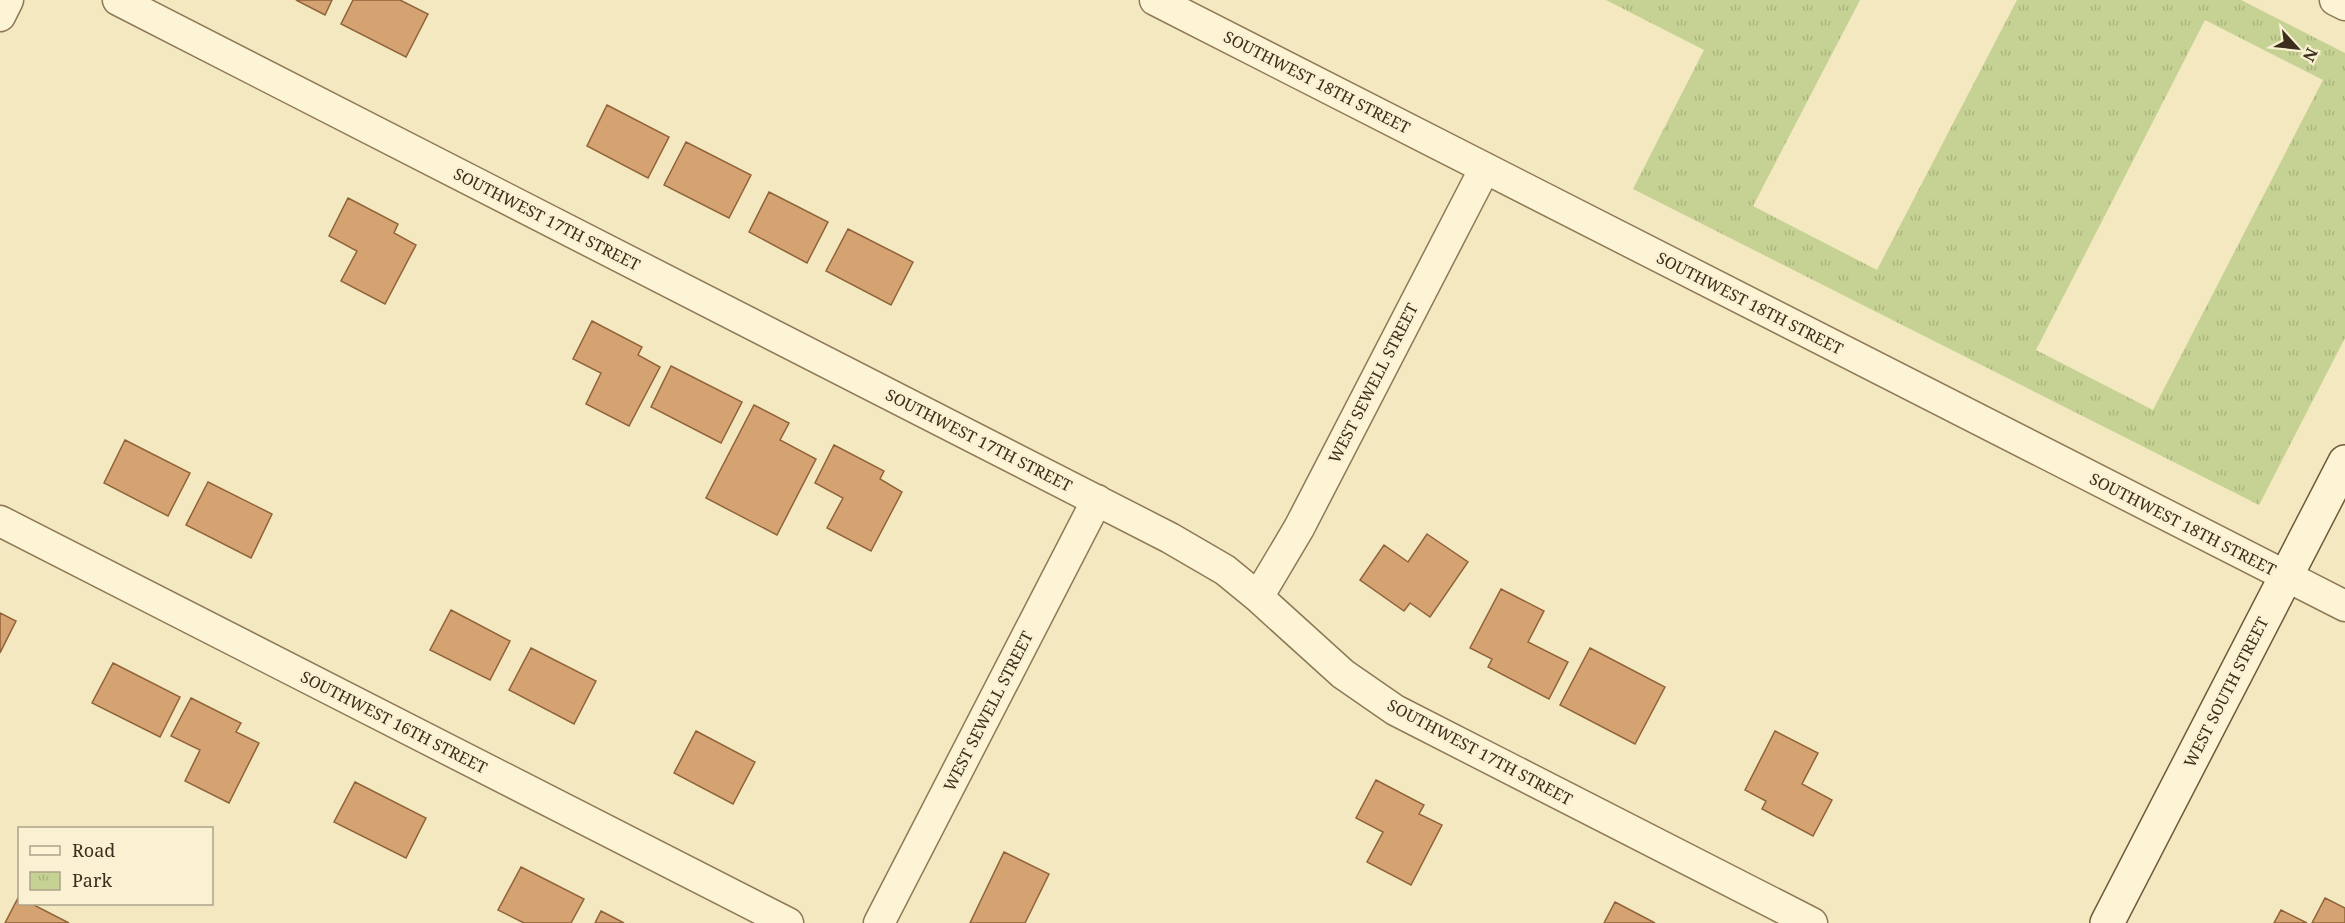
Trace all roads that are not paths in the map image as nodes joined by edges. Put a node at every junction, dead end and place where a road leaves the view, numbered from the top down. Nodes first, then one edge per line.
1 (8, 0) edge
2 (118, 0) edge
3 (1155, 0) edge
4 (2336, 0) edge
5 (2345, 5) edge
6 (0, 16) edge
7 (1485, 168) junction
8 (2345, 462) edge
9 (1097, 500) junction
10 (0, 520) edge
11 (2286, 576) junction
12 (1258, 597) junction
13 (2345, 606) edge
14 (788, 923) edge
15 (879, 923) edge
16 (1812, 923) edge
17 (2107, 923) edge

1 - 6 street
2 - 9 street, SOUTHWEST 17TH STREET
3 - 7 street, SOUTHWEST 18TH STREET
4 - 5 street
7 - 11 street, SOUTHWEST 18TH STREET
7 - 12 street, WEST SEWELL STREET
8 - 11 street, WEST SOUTH STREET
9 - 12 street, SOUTHWEST 17TH STREET
9 - 15 street, WEST SEWELL STREET
10 - 14 street, SOUTHWEST 16TH STREET
11 - 13 street, SOUTHWEST 18TH STREET
11 - 17 street, WEST SOUTH STREET
12 - 16 street, SOUTHWEST 17TH STREET

